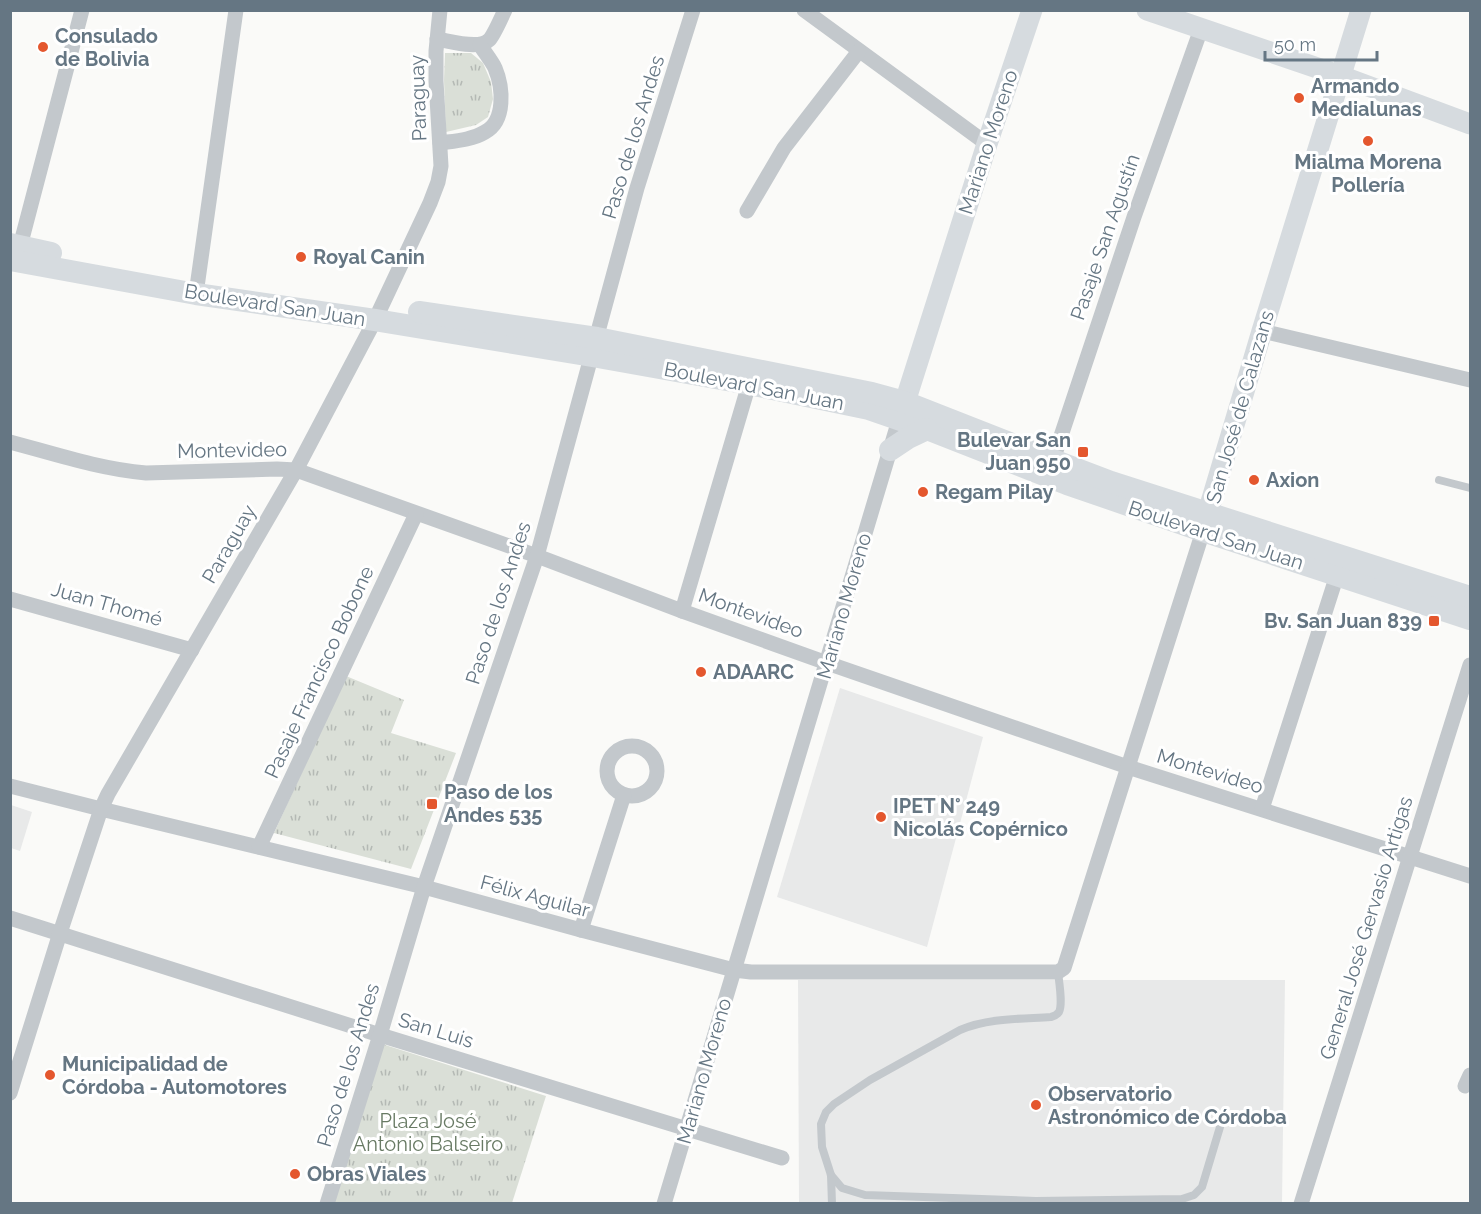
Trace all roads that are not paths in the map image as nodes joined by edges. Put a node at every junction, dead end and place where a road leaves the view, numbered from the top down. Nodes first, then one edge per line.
1 (82, 10) edge
2 (236, 10) edge
3 (440, 10) edge
4 (505, 10) edge
5 (693, 10) edge
6 (804, 10) edge
7 (1032, 10) edge
8 (1147, 10) edge
9 (1361, 10) edge
10 (1201, 29) junction
11 (437, 39) junction
12 (480, 45) junction
13 (859, 51) junction
14 (1341, 76) junction
15 (1470, 124) edge
16 (440, 143) junction
17 (987, 144) junction
18 (747, 211) dead end
19 (14, 253) edge
20 (197, 286) junction
21 (379, 313) junction
22 (1262, 331) junction
23 (594, 347) junction
24 (1470, 380) edge
25 (749, 384) junction
26 (902, 410) junction
27 (927, 429) junction
28 (10, 442) edge
29 (890, 450) junction
30 (1053, 460) junction
31 (296, 470) junction
32 (1439, 480) dead end
33 (1470, 488) edge
34 (416, 514) junction
35 (1205, 523) junction
36 (537, 556) junction
37 (1338, 575) junction
38 (1470, 597) edge
39 (10, 599) edge
40 (682, 611) junction
41 (1470, 619) edge
42 (192, 650) junction
43 (827, 663) junction
44 (1470, 665) edge
45 (1128, 767) junction
46 (10, 786) edge
47 (624, 795) dead end
48 (101, 809) junction
49 (1262, 809) junction
50 (259, 847) junction
51 (1410, 856) junction
52 (1470, 876) edge
53 (424, 887) junction
54 (10, 918) edge
55 (581, 930) junction
56 (60, 933) junction
57 (734, 970) junction
58 (1058, 972) junction
59 (380, 1035) junction
60 (10, 1093) edge
61 (1223, 1117) dead end
62 (688, 1129) junction
63 (782, 1158) dead end
64 (831, 1175) junction
65 (1036, 1202) edge
66 (327, 1203) edge
67 (664, 1203) edge
68 (832, 1203) edge
69 (1301, 1203) edge

1 - 19 street
2 - 20 street
3 - 11 street, Paraguay
4 - 12 street
5 - 23 street, Paso de los Andes
6 - 13 street
7 - 17 street, Mariano Moreno
8 - 10 street
9 - 14 street, San José de Calazans
10 - 14 street
10 - 30 street, Pasaje San Agustín
11 - 12 street
11 - 16 street, Paraguay
12 - 16 street
13 - 17 street
13 - 18 street
14 - 15 street
14 - 22 street, San José de Calazans
16 - 21 street, Paraguay
17 - 26 street, Mariano Moreno
19 - 20 main road, Boulevard San Juan
20 - 21 main road, Boulevard San Juan
21 - 23 main road, Boulevard San Juan
21 - 31 street, Paraguay
22 - 24 street
22 - 35 street, San José de Calazans
23 - 25 main road, Boulevard San Juan
23 - 26 main road, Boulevard San Juan
23 - 36 street, Paso de los Andes
25 - 26 main road, Boulevard San Juan
25 - 40 street
26 - 27 main road, Boulevard San Juan
26 - 29 street, Mariano Moreno
26 - 30 main road, Boulevard San Juan
27 - 29 main road
27 - 35 main road, Boulevard San Juan
28 - 31 street, Montevideo
29 - 43 street, Mariano Moreno
30 - 35 main road, Boulevard San Juan
31 - 34 street, Montevideo
31 - 42 street, Paraguay
32 - 33 lane
34 - 36 street, Montevideo
34 - 50 street, Pasaje Francisco Bobone
35 - 37 main road, Boulevard San Juan
35 - 38 main road, Boulevard San Juan
35 - 45 street, San José de Calazans
36 - 40 street, Montevideo
36 - 53 street, Paso de los Andes
37 - 41 main road, Boulevard San Juan
37 - 49 street
39 - 42 street, Juan Thomé
40 - 43 street, Montevideo
42 - 48 street, Paraguay
43 - 45 street, Montevideo
43 - 57 street, Mariano Moreno
44 - 51 street, General José Gervasio Artigas
45 - 49 street, Montevideo
45 - 58 street, San José de Calazans
46 - 48 street, Félix Aguilar
47 - 55 street
48 - 50 street, Félix Aguilar
48 - 56 street, Paraguay
49 - 51 street, Montevideo
50 - 53 street, Félix Aguilar
51 - 52 street, Montevideo
51 - 69 street, General José Gervasio Artigas
53 - 55 street, Félix Aguilar
53 - 59 street, Paso de los Andes
54 - 56 street, San Luis
55 - 57 street, Félix Aguilar
56 - 59 street, San Luis
56 - 60 street, Paraguay
57 - 58 street, Félix Aguilar
57 - 62 street, Mariano Moreno
58 - 64 lane
59 - 62 street, San Luis
59 - 66 street, Paso de los Andes
61 - 65 lane
62 - 63 street, San Luis
62 - 67 street, Mariano Moreno
64 - 65 lane
64 - 68 lane

